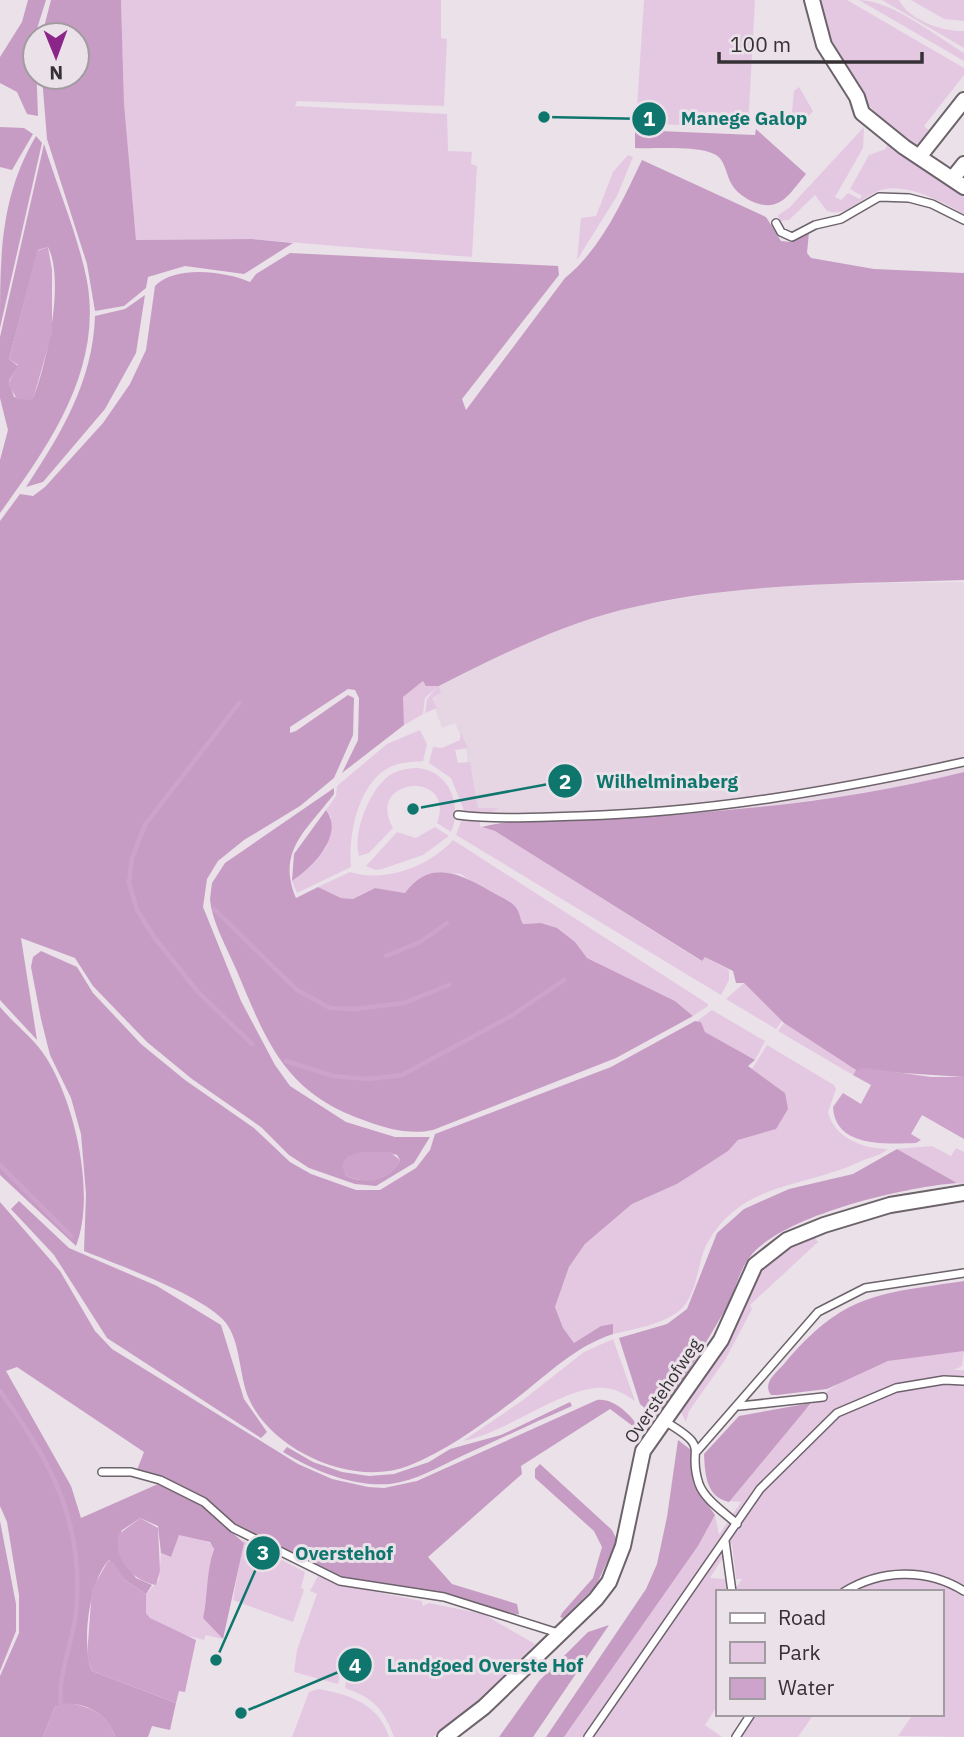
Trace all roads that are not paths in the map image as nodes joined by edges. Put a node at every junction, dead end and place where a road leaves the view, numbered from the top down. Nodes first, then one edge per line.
1 (812, 0) edge
2 (964, 100) edge
3 (919, 157) junction
4 (964, 164) edge
5 (958, 183) edge
6 (964, 220) edge
7 (776, 223) dead end
8 (964, 762) edge
9 (458, 815) dead end
10 (964, 1193) edge
11 (964, 1273) edge
12 (964, 1381) edge
13 (823, 1397) dead end
14 (739, 1406) junction
15 (666, 1422) junction
16 (697, 1451) junction
17 (102, 1472) dead end
18 (737, 1524) junction
19 (724, 1541) junction
20 (732, 1590) edge
21 (848, 1590) edge
22 (964, 1591) edge
23 (558, 1633) junction
24 (750, 1716) edge
25 (445, 1737) edge
26 (588, 1737) edge
27 (736, 1737) edge

1 - 3 street
2 - 3 street
3 - 5 street
4 - 5 street
6 - 7 lane
8 - 9 lane
10 - 15 street, Overstehofweg
11 - 14 lane
12 - 18 lane
13 - 14 lane
14 - 16 lane
15 - 16 lane
15 - 23 street, Overstehofweg
16 - 18 lane
17 - 23 lane
18 - 19 lane
19 - 20 lane
19 - 26 lane
21 - 22 lane
23 - 25 street, Overstehofweg
24 - 27 lane

